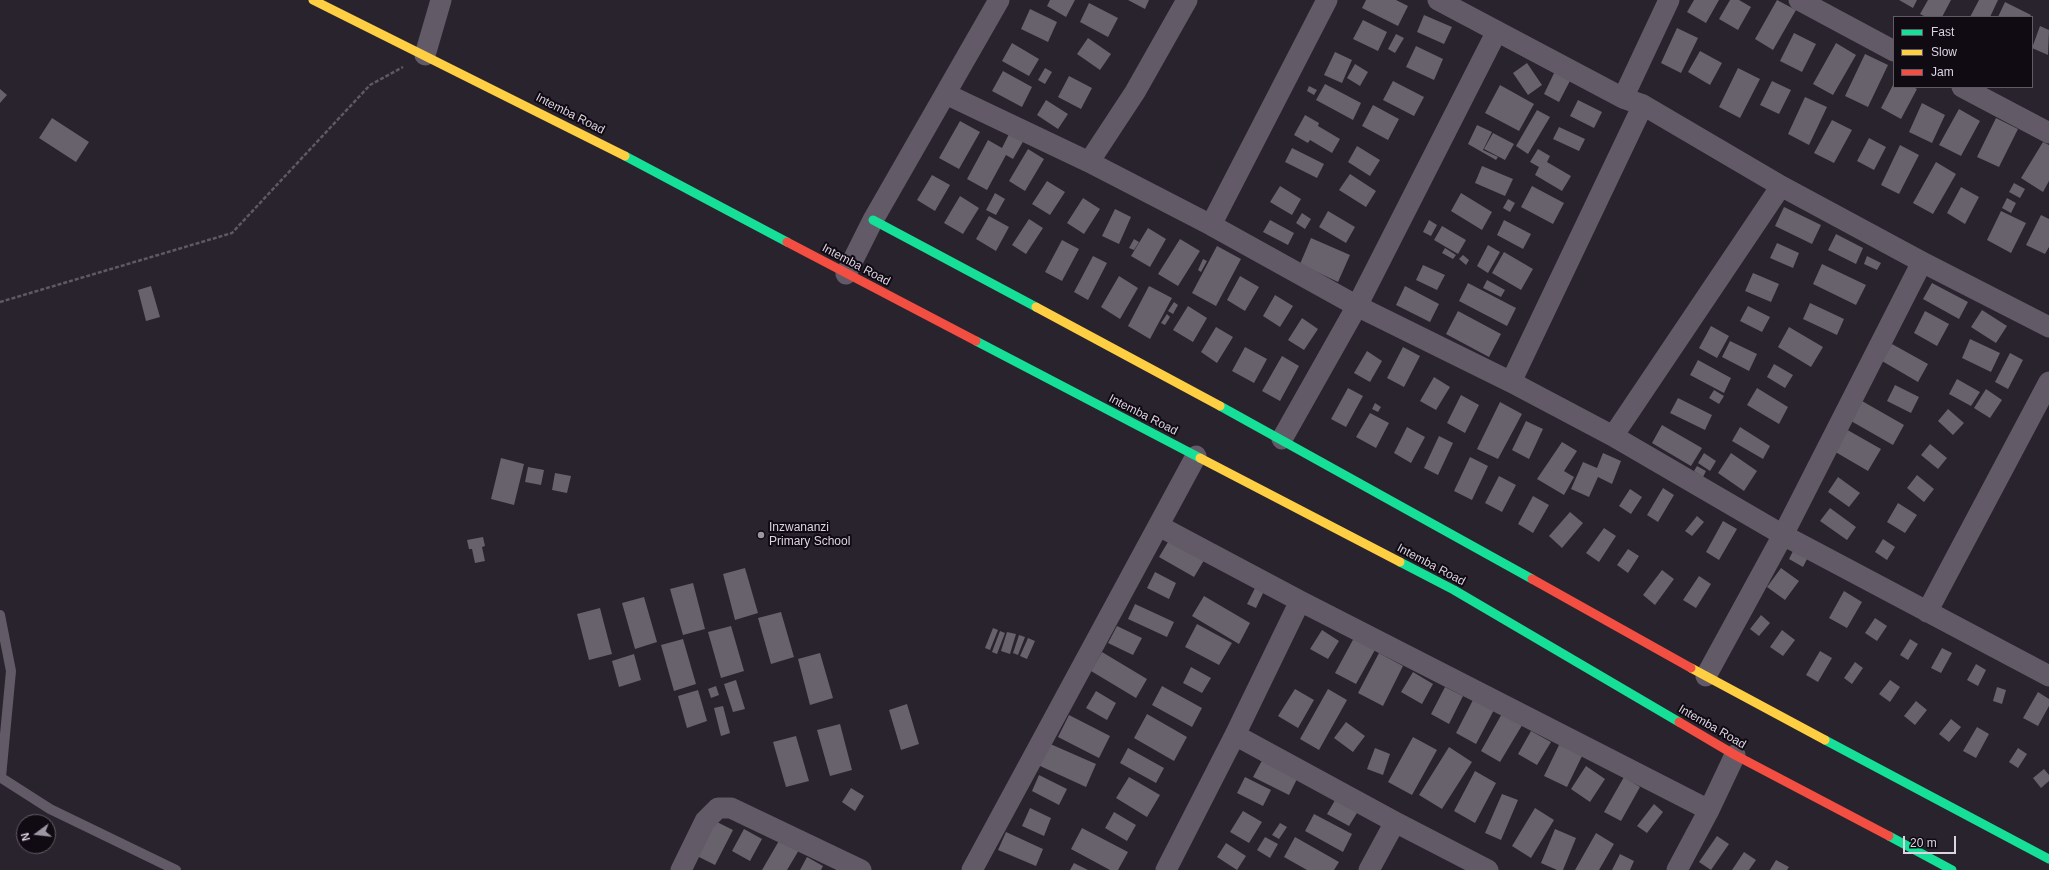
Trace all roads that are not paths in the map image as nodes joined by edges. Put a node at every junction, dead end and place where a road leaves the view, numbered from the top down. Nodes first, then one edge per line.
1 (313, 0) edge
2 (441, 0) edge
3 (1000, 0) edge
4 (1187, 0) edge
5 (1327, 0) edge
6 (1438, 0) edge
7 (1669, 0) edge
8 (1799, 0) edge
9 (1497, 32) junction
10 (1893, 50) edge
11 (425, 55) junction
12 (1964, 88) edge
13 (946, 94) junction
14 (1623, 98) junction
15 (1643, 106) junction
16 (2049, 133) edge
17 (1089, 162) junction
18 (1781, 186) junction
19 (873, 220) junction
20 (1211, 225) junction
21 (1922, 262) junction
22 (846, 274) junction
23 (1357, 306) junction
24 (2049, 327) edge
25 (1511, 382) junction
26 (2049, 382) edge
27 (1613, 436) junction
28 (1282, 439) junction
29 (1196, 456) junction
30 (1159, 526) junction
31 (1782, 535) junction
32 (1300, 601) junction
33 (1927, 612) junction
34 (0, 615) edge
35 (2049, 675) edge
36 (1706, 676) junction
37 (1235, 736) junction
38 (1735, 755) junction
39 (0, 777) edge
40 (1709, 810) junction
41 (1395, 822) junction
42 (2049, 859) edge
43 (176, 870) edge
44 (681, 870) edge
45 (862, 870) edge
46 (972, 870) edge
47 (1166, 870) edge
48 (1369, 870) edge
49 (1487, 870) edge
50 (1677, 870) edge
51 (1952, 870) edge

1 - 11 street, Intemba Road
2 - 11 street
3 - 13 street
4 - 17 street
5 - 20 street
6 - 9 street
7 - 14 street
8 - 10 street
9 - 14 street
9 - 23 street
11 - 22 street, Intemba Road
12 - 16 street
13 - 17 street
13 - 19 street
14 - 15 street
15 - 18 street
15 - 25 street
17 - 20 street
18 - 21 street
18 - 27 street
19 - 22 street
19 - 28 street
20 - 23 street
21 - 24 street
21 - 31 street
22 - 29 street, Intemba Road
23 - 25 street
23 - 28 street
25 - 27 street
26 - 33 street
27 - 31 street
28 - 36 street
29 - 30 street
29 - 38 street, Intemba Road
30 - 32 street
30 - 46 street
31 - 33 street
31 - 36 street
32 - 37 street
32 - 40 street
33 - 35 street
34 - 39 lane
36 - 42 street
37 - 41 street
37 - 47 street
38 - 40 street
38 - 51 street, Intemba Road
39 - 43 lane
40 - 50 street
41 - 48 street
41 - 49 street
44 - 45 street

